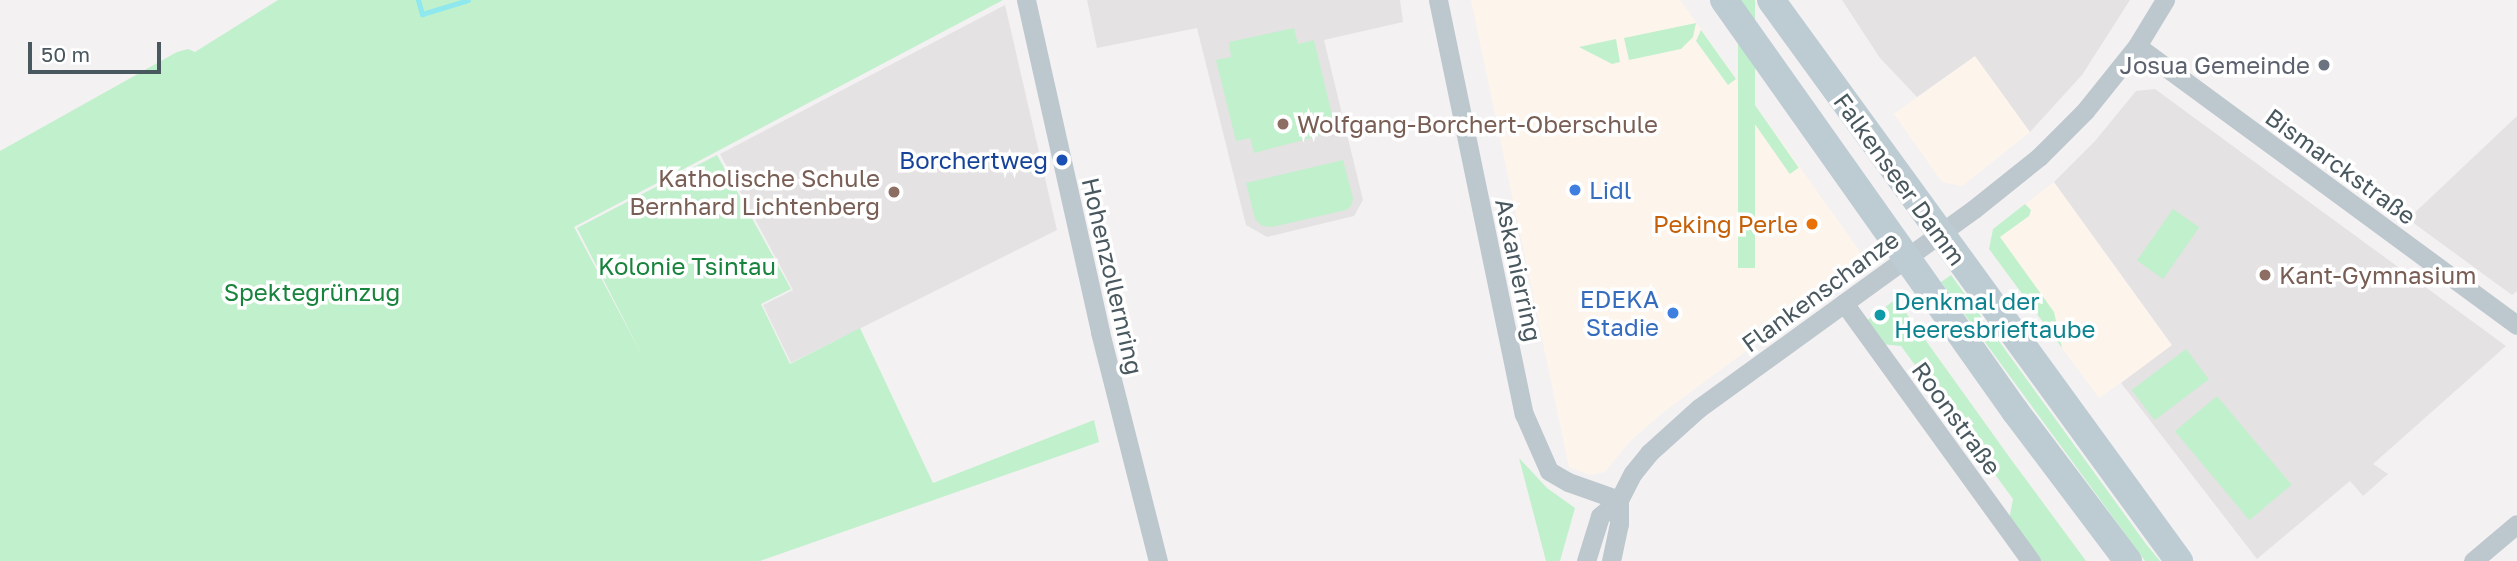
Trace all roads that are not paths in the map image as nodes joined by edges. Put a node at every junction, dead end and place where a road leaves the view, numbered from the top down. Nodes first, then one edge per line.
1 (1026, 0) edge
2 (1438, 0) edge
3 (1724, 0) edge
4 (1771, 0) edge
5 (2165, 0) edge
6 (2137, 46) junction
7 (1940, 234) junction
8 (1907, 258) junction
9 (1844, 303) junction
10 (2517, 325) edge
11 (1619, 500) junction
12 (2517, 524) edge
13 (2023, 558) edge
14 (1157, 561) edge
15 (1586, 561) edge
16 (1611, 561) edge
17 (2128, 561) edge
18 (2179, 561) edge
19 (2473, 561) edge

1 - 14 street, Hohenzollernring
2 - 11 street, Askanierring
3 - 8 main road, Falkenseer Damm
4 - 7 main road, Falkenseer Damm
5 - 6 street, Flankenschanze
6 - 7 street, Flankenschanze
6 - 10 street, Bismarckstraße
7 - 8 street, Flankenschanze
7 - 18 main road, Falkenseer Damm
8 - 9 street, Flankenschanze
8 - 17 main road, Falkenseer Damm
9 - 11 street, Flankenschanze
9 - 13 street, Roonstraße
11 - 15 street, Flankenschanze
11 - 16 street, Flankenschanze
12 - 19 street

